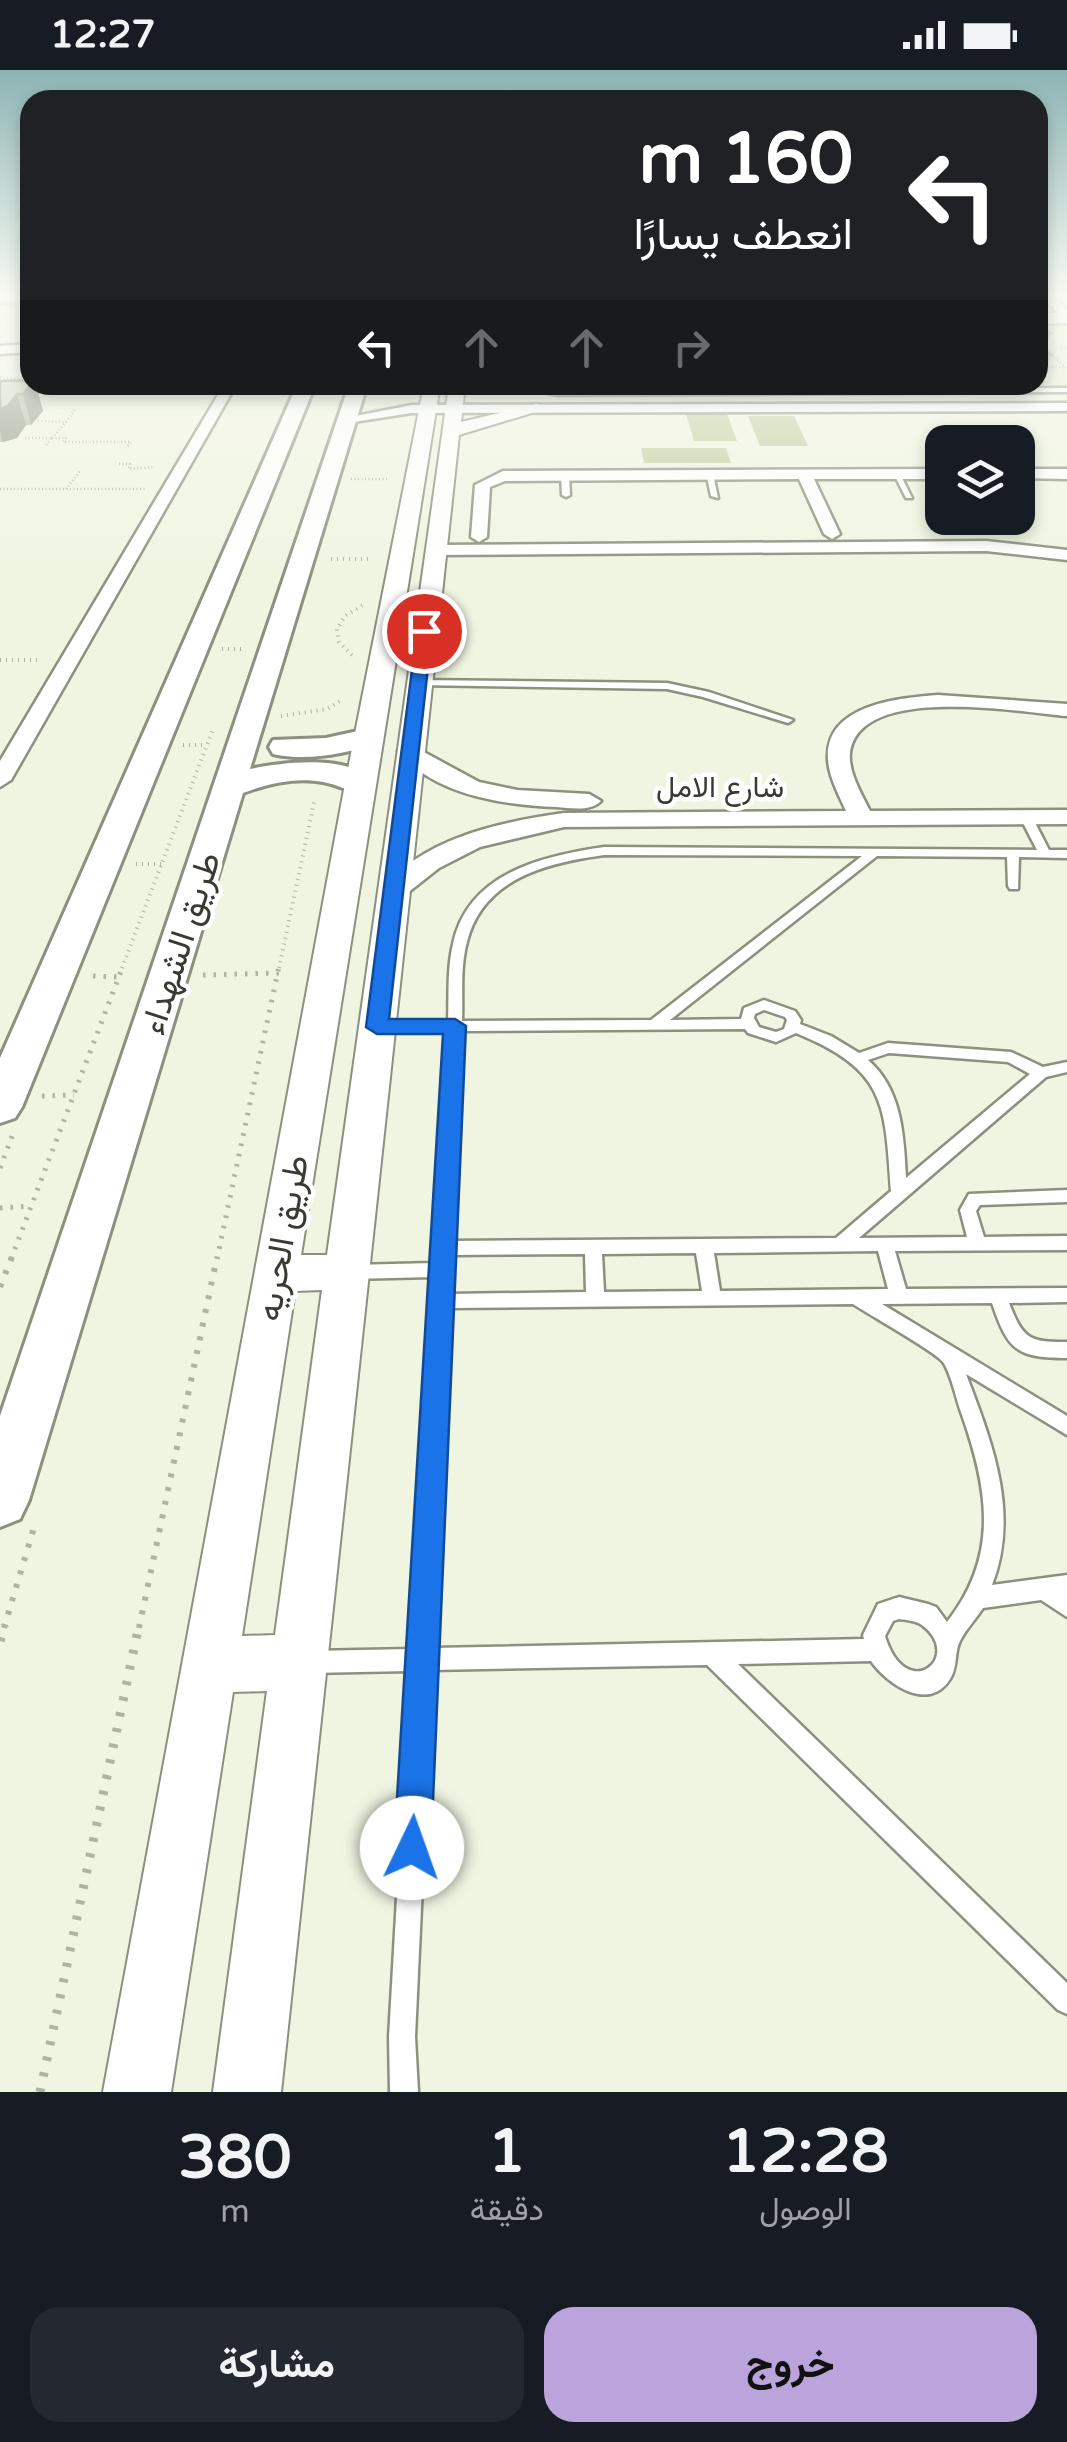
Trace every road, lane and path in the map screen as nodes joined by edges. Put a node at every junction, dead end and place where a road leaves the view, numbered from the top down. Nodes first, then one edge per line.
1 (224, 395) edge
2 (302, 395) edge
3 (542, 395) edge
4 (360, 399) edge
5 (454, 400) edge
6 (532, 405) junction
7 (588, 405) junction
8 (1067, 407) edge
9 (76, 408) dead end
10 (38, 421) dead end
11 (66, 422) junction
12 (25, 438) dead end
13 (52, 438) junction
14 (46, 446) dead end
15 (126, 448) dead end
16 (119, 464) dead end
17 (393, 466) dead end
18 (350, 469) dead end
19 (80, 472) dead end
20 (565, 474) junction
21 (709, 474) junction
22 (804, 474) junction
23 (896, 474) junction
24 (925, 474) edge
25 (1035, 474) edge
26 (1067, 474) edge
27 (346, 478) dead end
28 (0, 489) edge
29 (66, 489) junction
30 (164, 489) junction
31 (385, 495) dead end
32 (566, 496) dead end
33 (715, 496) dead end
34 (909, 496) dead end
35 (925, 533) edge
36 (832, 534) junction
37 (479, 536) junction
38 (410, 553) junction
39 (1067, 554) edge
40 (323, 559) dead end
41 (366, 590) dead end
42 (363, 605) junction
43 (359, 622) dead end
44 (243, 650) dead end
45 (0, 660) edge
46 (70, 660) junction
47 (379, 663) junction
48 (237, 666) dead end
49 (1067, 710) edge
50 (278, 716) dead end
51 (788, 720) dead end
52 (232, 726) junction
53 (353, 726) junction
54 (170, 745) dead end
55 (207, 746) junction
56 (409, 751) junction
57 (8, 752) edge
58 (0, 780) edge
59 (359, 784) junction
60 (230, 787) junction
61 (310, 793) dead end
62 (1067, 797) edge
63 (857, 808) junction
64 (529, 812) junction
65 (1067, 816) edge
66 (1026, 817) junction
67 (875, 852) junction
68 (1013, 854) junction
69 (1045, 854) junction
70 (1067, 854) edge
71 (122, 864) dead end
72 (163, 864) junction
73 (1014, 886) dead end
74 (392, 893) junction
75 (205, 957) dead end
76 (279, 972) junction
77 (77, 976) dead end
78 (120, 977) junction
79 (748, 1024) junction
80 (654, 1025) junction
81 (455, 1026) junction
82 (318, 1027) junction
83 (377, 1027) junction
84 (794, 1027) junction
85 (857, 1058) junction
86 (1067, 1066) edge
87 (1041, 1073) junction
88 (74, 1094) junction
89 (14, 1102) edge
90 (899, 1191) junction
91 (1067, 1196) edge
92 (31, 1206) junction
93 (0, 1208) edge
94 (1067, 1243) edge
95 (884, 1244) junction
96 (977, 1244) junction
97 (839, 1245) junction
98 (704, 1246) junction
99 (593, 1247) junction
100 (443, 1248) junction
101 (442, 1270) junction
102 (348, 1272) junction
103 (276, 1273) junction
104 (0, 1287) edge
105 (1067, 1295) edge
106 (898, 1296) junction
107 (998, 1296) junction
108 (856, 1297) junction
109 (712, 1298) junction
110 (595, 1299) junction
111 (441, 1301) junction
112 (1067, 1350) edge
113 (47, 1354) junction
114 (950, 1356) junction
115 (0, 1404) edge
116 (1067, 1426) edge
117 (0, 1500) edge
118 (40, 1508) dead end
119 (1067, 1586) edge
120 (1044, 1590) junction
121 (977, 1598) junction
122 (1067, 1606) edge
123 (948, 1640) junction
124 (0, 1641) edge
125 (876, 1650) junction
126 (711, 1653) junction
127 (422, 1659) junction
128 (300, 1662) junction
129 (210, 1666) junction
130 (1067, 2002) edge
131 (40, 2092) edge
132 (137, 2092) edge
133 (247, 2092) edge
134 (404, 2092) edge

1 - 30 street
2 - 89 main road
3 - 5 lane
4 - 5 street
4 - 5 street
4 - 52 main road, طريق الشهداء
5 - 6 street
5 - 6 street
5 - 6 street
5 - 38 street, طريق الحريه
6 - 7 street
7 - 8 street
7 - 8 street
9 - 11 path
10 - 11 path
11 - 13 path
12 - 13 path
13 - 14 path
13 - 15 path
16 - 30 path
17 - 31 path
18 - 27 path
19 - 29 path
20 - 21 street
20 - 32 lane
20 - 37 street
21 - 22 street
21 - 33 lane
22 - 23 street
22 - 36 street
23 - 24 street
23 - 34 lane
25 - 26 street
28 - 29 path
29 - 30 path
30 - 46 street
35 - 36 street
36 - 37 street
37 - 38 street
38 - 39 street
38 - 40 path
38 - 47 street, طريق الحريه
41 - 42 path
42 - 43 path
42 - 47 path
44 - 48 path
45 - 46 path
46 - 57 street
47 - 51 lane
47 - 53 street, طريق الحريه
47 - 56 street, طريق الحريه
49 - 63 street
50 - 53 path
52 - 53 main road
52 - 55 path
52 - 60 main road, طريق الشهداء
53 - 59 street, طريق الحريه
54 - 55 path
55 - 72 path
56 - 64 street, شارع الامل
56 - 74 street, طريق الحريه
57 - 58 street
59 - 60 main road
59 - 82 street, طريق الحريه
60 - 113 main road, طريق الشهداء
61 - 76 path
62 - 63 street, شارع الامل
63 - 64 street, شارع الامل
63 - 66 street, شارع الامل
64 - 74 street, شارع الامل
65 - 66 street, شارع الامل
66 - 69 lane
67 - 68 lane
67 - 80 lane
67 - 81 lane
68 - 69 lane
68 - 73 lane
69 - 70 lane
71 - 72 path
72 - 78 path
74 - 83 street, طريق الحريه
75 - 76 path
76 - 131 path
77 - 78 path
78 - 88 path
79 - 80 lane
79 - 84 lane
79 - 84 lane
80 - 81 lane
81 - 83 lane
81 - 100 lane
82 - 83 street
82 - 103 street, طريق الحريه
83 - 102 street, طريق الحريه
84 - 85 lane
85 - 87 lane
85 - 90 lane
86 - 87 lane
87 - 90 lane
88 - 89 path
88 - 92 path
90 - 97 lane
91 - 96 lane
92 - 93 path
92 - 104 path
94 - 96 lane
95 - 96 lane
95 - 97 lane
95 - 106 lane
97 - 98 lane
98 - 99 lane
98 - 109 lane
99 - 100 lane
99 - 110 lane
100 - 101 lane
101 - 102 lane
101 - 111 lane
102 - 103 street
102 - 128 street, طريق الحريه
103 - 129 street, طريق الحريه
105 - 107 lane
106 - 107 lane
106 - 108 lane
107 - 112 lane
108 - 109 lane
108 - 114 lane
109 - 110 lane
110 - 111 lane
111 - 127 lane
113 - 115 main road
113 - 117 main road, طريق الشهداء
114 - 116 lane
114 - 121 lane
118 - 124 path
119 - 120 lane
120 - 121 lane
120 - 122 lane
121 - 123 lane
123 - 125 lane
123 - 125 lane
125 - 126 lane
126 - 127 lane
126 - 130 lane
127 - 128 lane
127 - 134 lane
128 - 129 street
128 - 133 street, طريق الحريه
129 - 132 street, طريق الحريه

